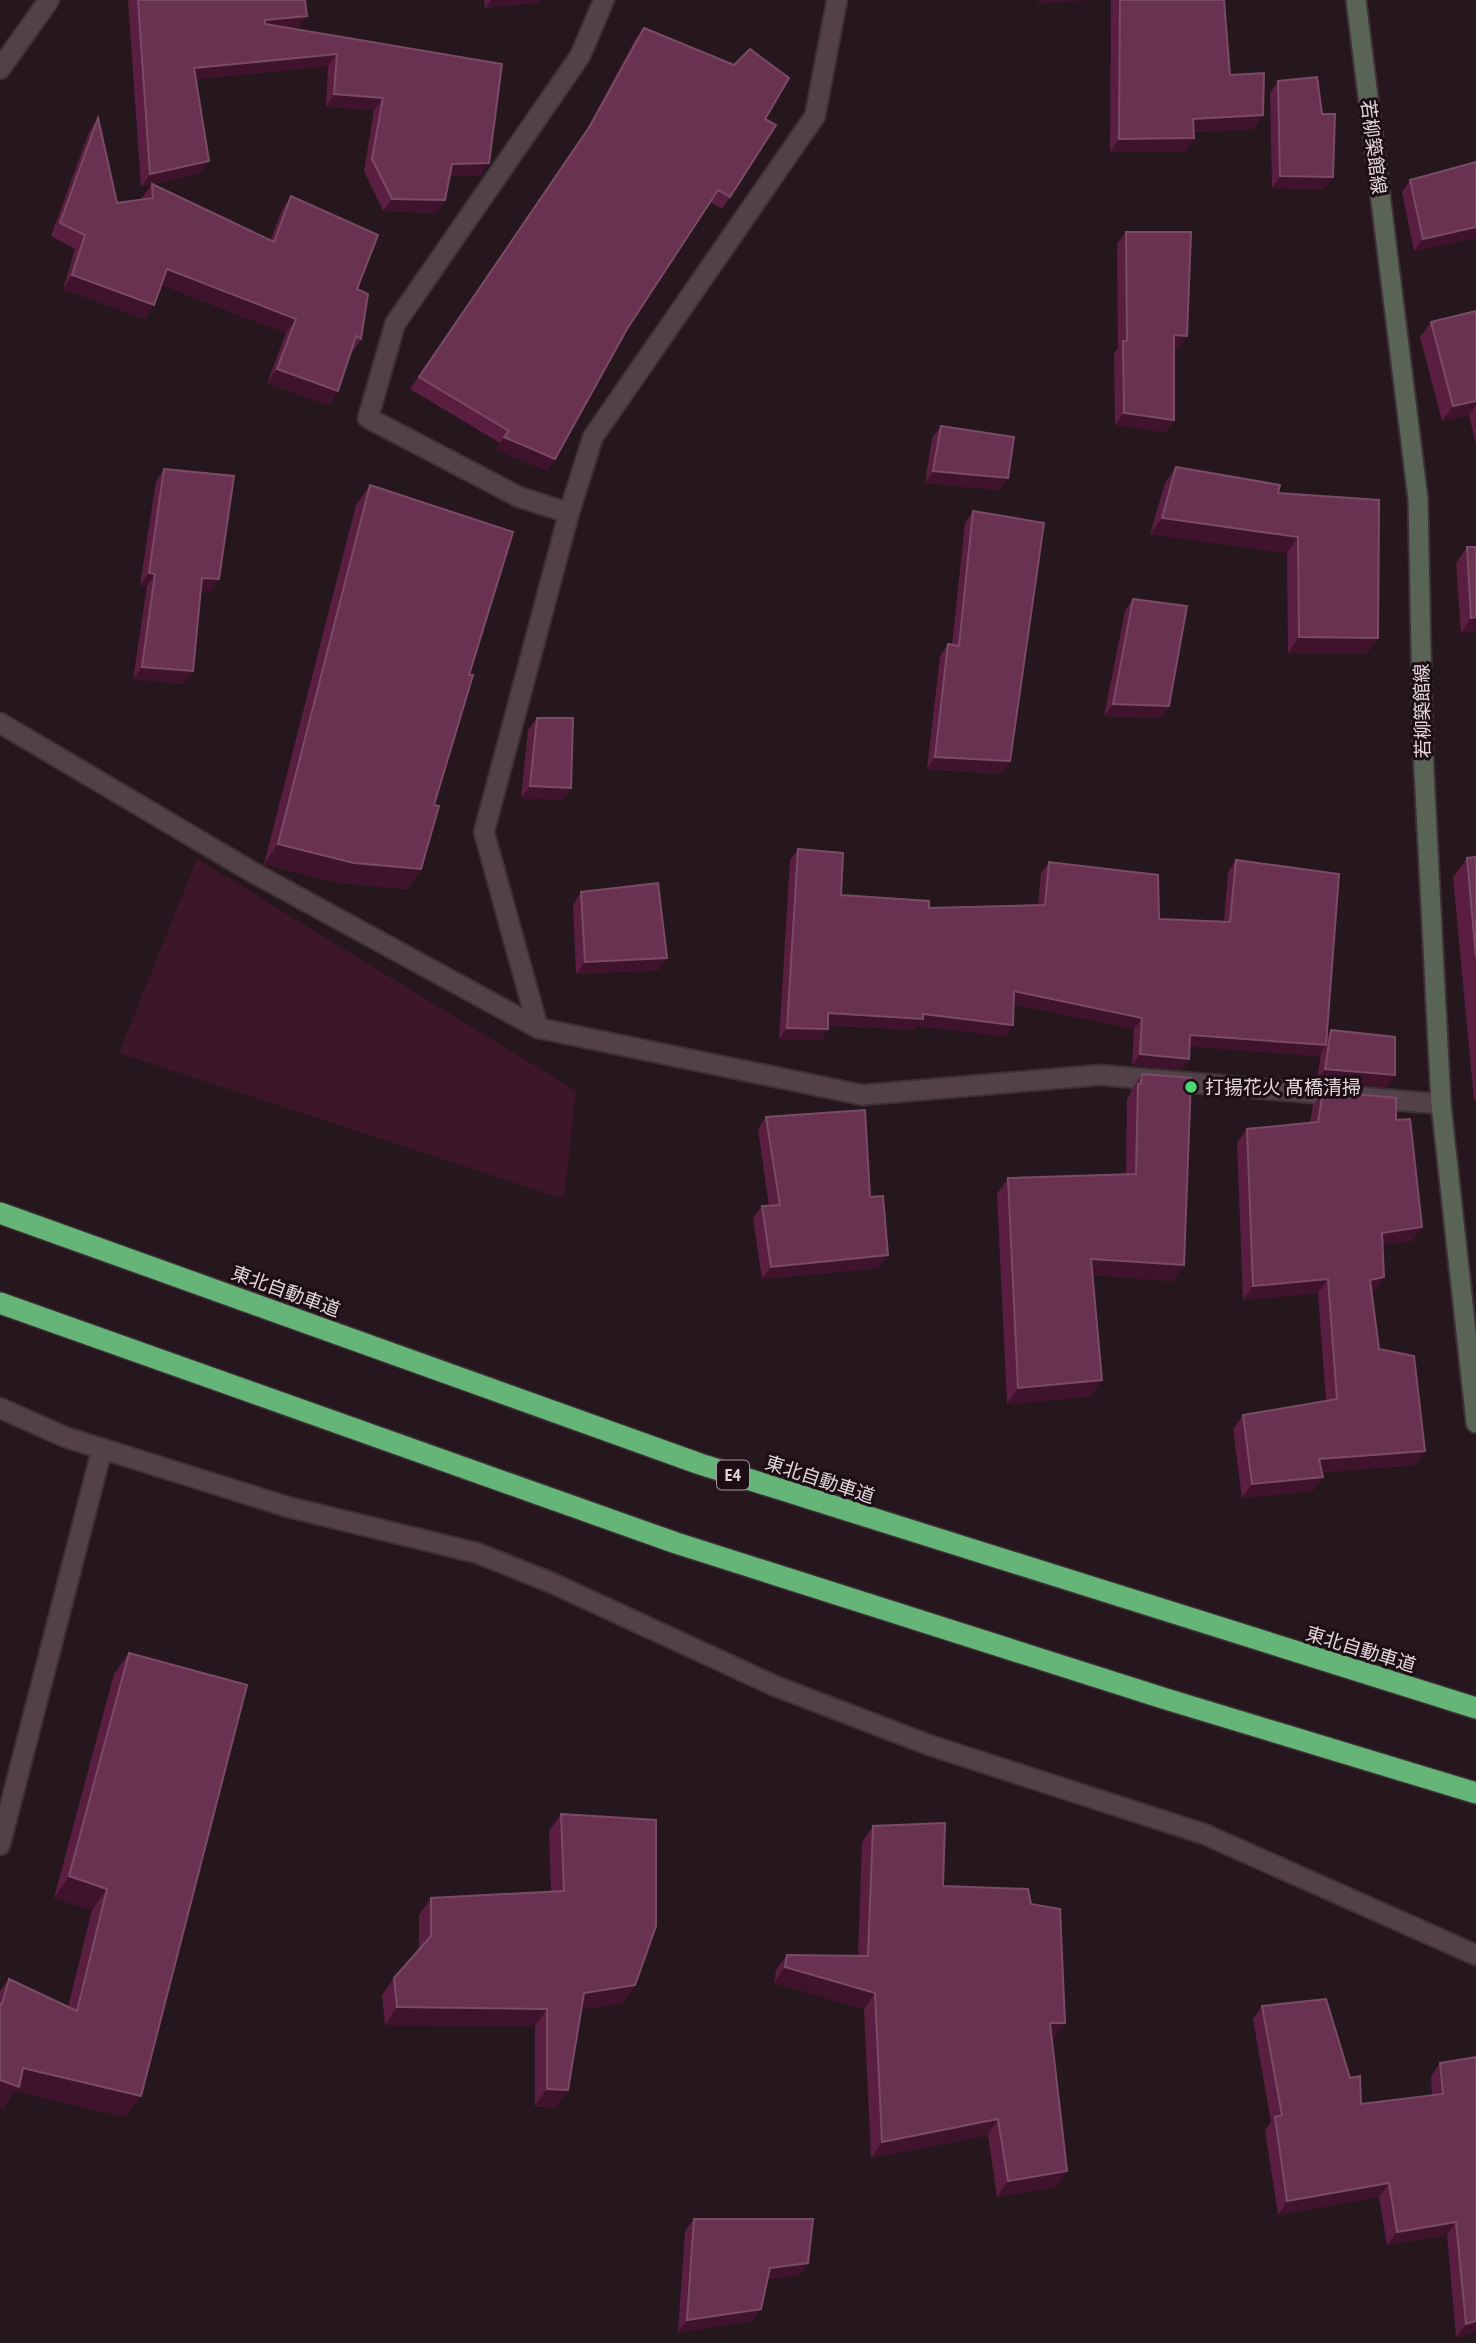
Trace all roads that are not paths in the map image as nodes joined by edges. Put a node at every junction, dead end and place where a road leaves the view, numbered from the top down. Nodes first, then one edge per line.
1 (49, 0) edge
2 (604, 0) edge
3 (837, 0) edge
4 (1356, 0) edge
5 (0, 69) edge
6 (569, 513) junction
7 (0, 723) edge
8 (538, 1028) junction
9 (1441, 1104) junction
10 (0, 1213) edge
11 (0, 1303) edge
12 (0, 1408) edge
13 (1476, 1423) edge
14 (102, 1449) junction
15 (1476, 1708) edge
16 (1476, 1793) edge
17 (0, 1845) edge
18 (1476, 1955) edge

1 - 5 street
2 - 6 street
3 - 6 street
4 - 9 main road, 若柳築館線
6 - 8 street
7 - 8 street
8 - 9 street
9 - 13 main road, 若柳築館線
10 - 15 highway, 東北自動車道 / E4
11 - 16 highway
12 - 14 street
14 - 17 street
14 - 18 street

